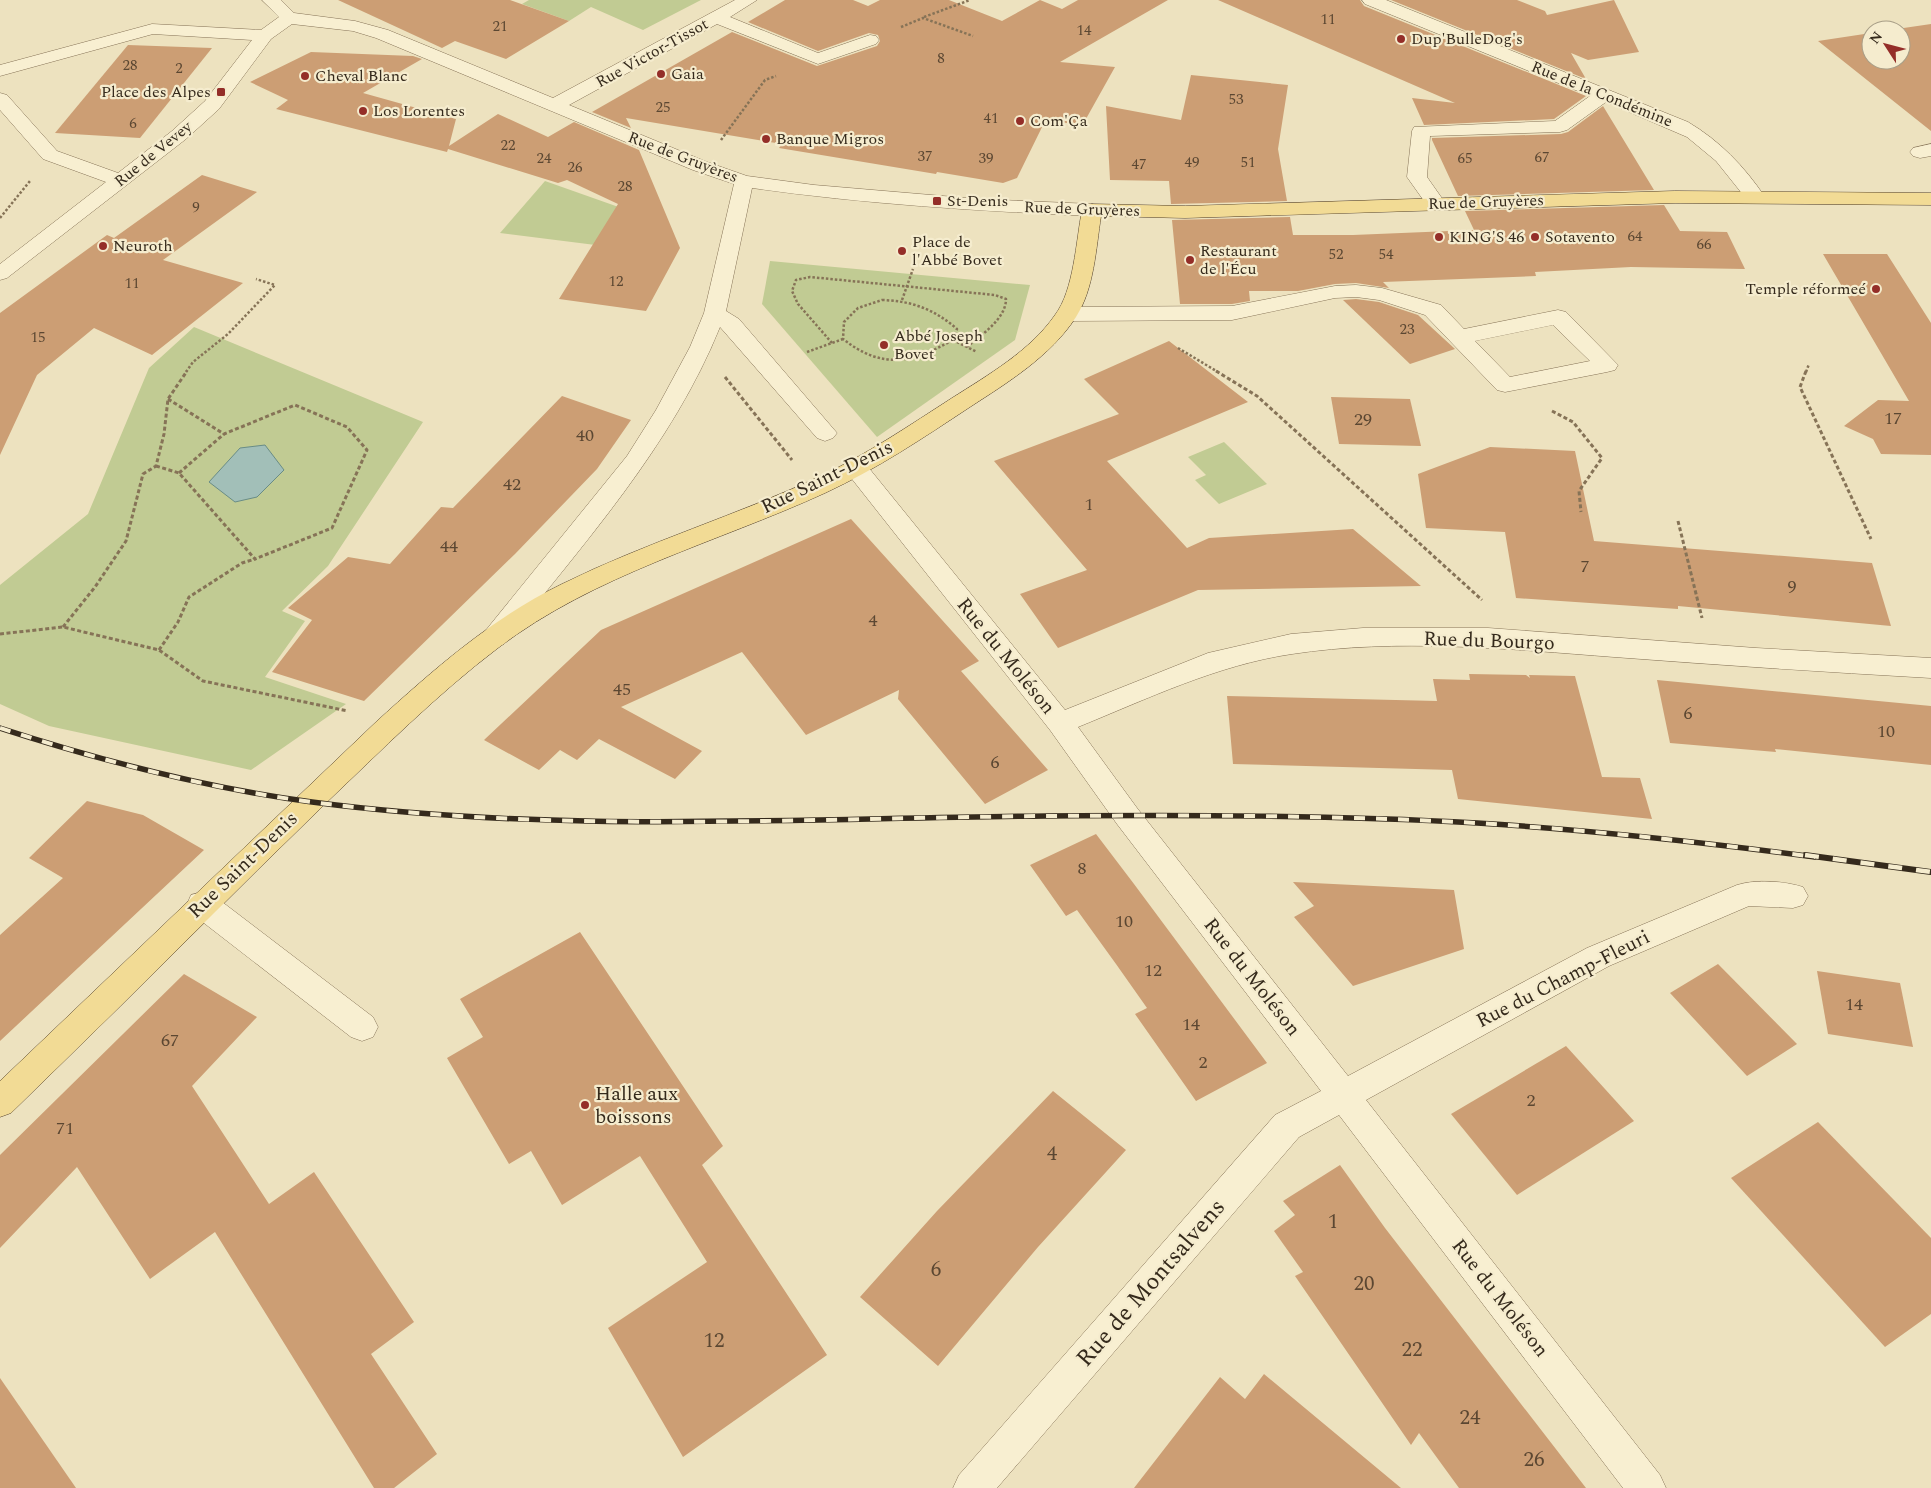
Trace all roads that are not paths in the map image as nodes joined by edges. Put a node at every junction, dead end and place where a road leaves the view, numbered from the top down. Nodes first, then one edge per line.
1 (271, 0) edge
2 (748, 0) edge
3 (1371, 0) edge
4 (289, 18) junction
5 (717, 18) junction
6 (264, 36) junction
7 (870, 40) road end
8 (0, 71) edge
9 (1605, 94) junction
10 (0, 99) edge
11 (555, 106) junction
12 (122, 181) junction
13 (744, 181) junction
14 (1755, 197) junction
15 (1931, 199) edge
16 (1436, 204) junction
17 (1092, 210) junction
18 (0, 274) edge
19 (714, 314) junction
20 (1068, 314) junction
21 (1459, 337) junction
22 (826, 433) dead end
23 (856, 468) junction
24 (495, 637) junction
25 (1931, 668) edge
26 (1060, 723) junction
27 (1794, 896) dead end
28 (202, 904) junction
29 (362, 1027) dead end
30 (1343, 1094) junction
31 (0, 1102) edge
32 (972, 1488) edge
33 (1647, 1488) edge

1 - 4 street
2 - 5 street, Rue Victor-Tissot
3 - 9 street, Rue de la Condémine
4 - 6 street, Rue de Vevey
4 - 11 street, Rue de Gruyères
5 - 7 street
5 - 11 street, Rue Victor-Tissot
6 - 8 street
6 - 12 street, Rue de Vevey
9 - 14 street, Rue de la Condémine
9 - 16 street
10 - 12 street
11 - 13 street, Rue de Gruyères
12 - 18 street, Rue de Vevey
13 - 17 street, Rue de Gruyères
13 - 19 street, Rue Saint-Denis
14 - 15 main road, Rue de Gruyères
14 - 16 main road, Rue de Gruyères
16 - 17 main road, Rue de Gruyères
17 - 20 main road, Rue Saint-Denis
19 - 22 street
19 - 24 street, Rue Saint-Denis
20 - 21 street
20 - 23 main road, Rue Saint-Denis
21 - 21 street
23 - 24 main road, Rue Saint-Denis
23 - 26 street, Rue du Moléson
24 - 28 main road, Rue Saint-Denis
25 - 26 street, Rue du Bourgo
26 - 30 street, Rue du Moléson
27 - 30 street, Rue du Champ-Fleuri
28 - 29 street
28 - 31 main road, Rue Saint-Denis
30 - 32 street, Rue de Montsalvens
30 - 33 street, Rue du Moléson

